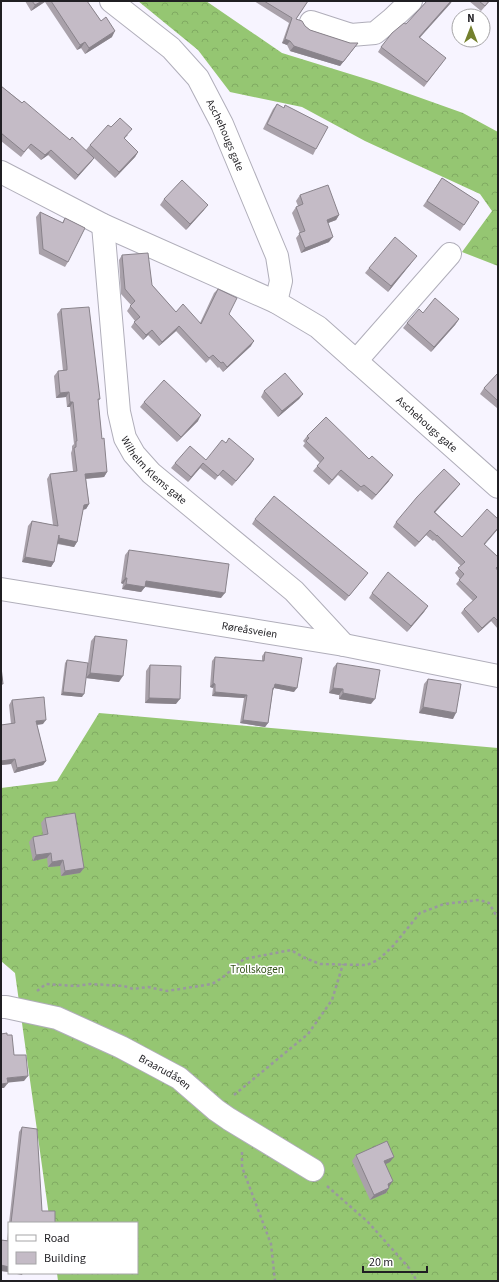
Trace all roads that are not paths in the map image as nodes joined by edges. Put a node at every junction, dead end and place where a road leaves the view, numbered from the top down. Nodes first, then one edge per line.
1 (111, 1) edge
2 (411, 1) edge
3 (311, 22) dead end
4 (1, 172) edge
5 (103, 225) junction
6 (450, 254) dead end
7 (276, 302) junction
8 (356, 361) junction
9 (498, 487) edge
10 (1, 589) edge
11 (344, 645) junction
12 (498, 676) edge
13 (1, 1007) edge
14 (313, 1170) road end

1 - 7 street, Aschehougs gate
2 - 3 street
4 - 5 street, Aschehougs gate
5 - 7 street, Aschehougs gate
5 - 11 street, Wilhelm Klems gate
6 - 8 street
7 - 8 street, Aschehougs gate
8 - 9 street, Aschehougs gate
10 - 11 street, Røreåsveien
11 - 12 street, Røreåsveien
13 - 14 street, Braarudåsen

